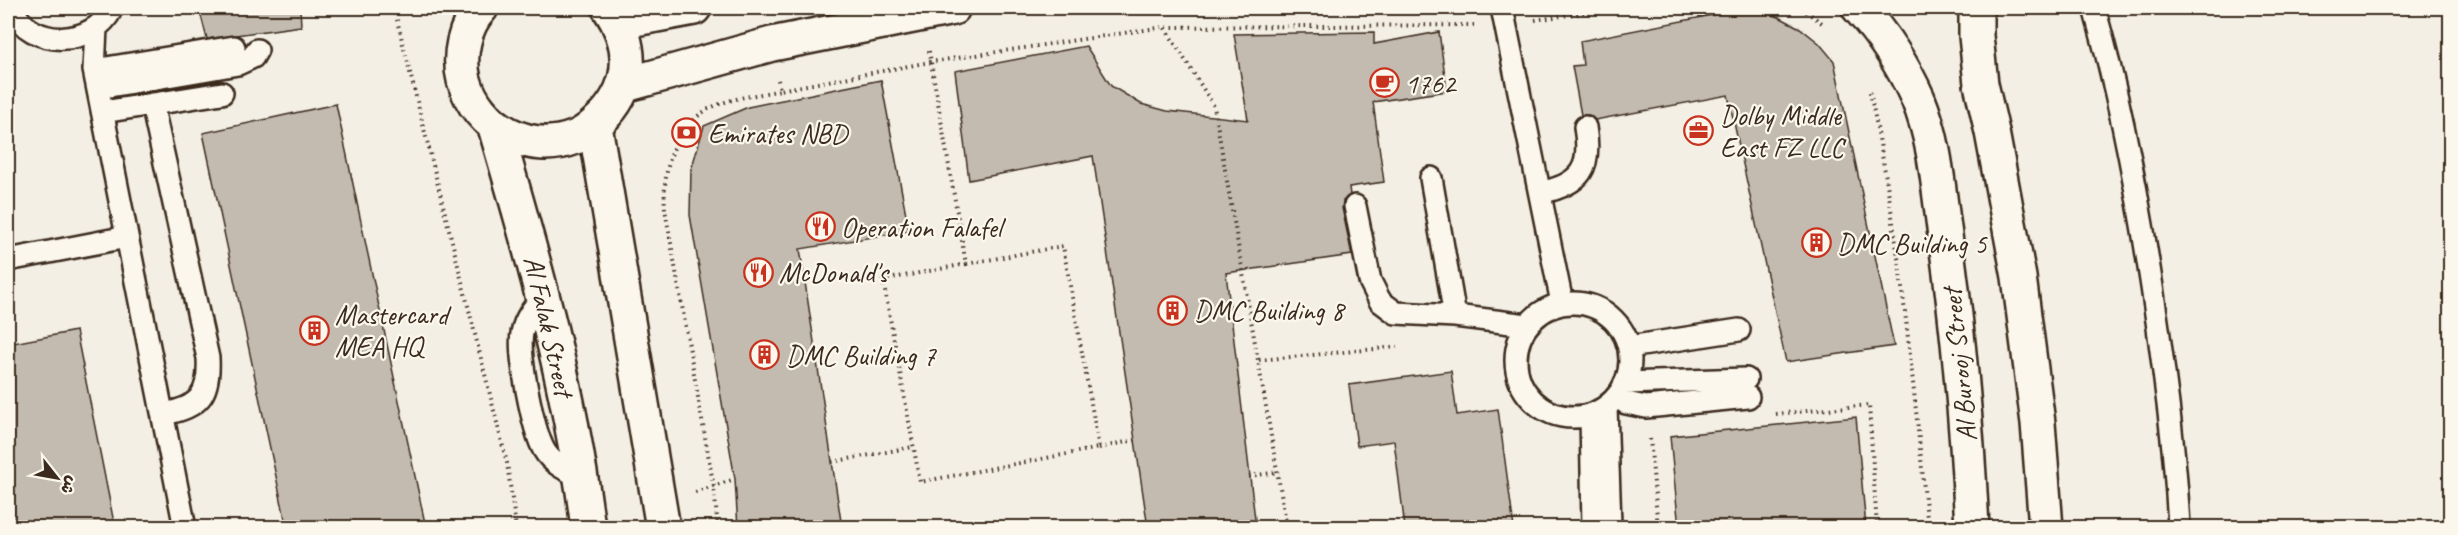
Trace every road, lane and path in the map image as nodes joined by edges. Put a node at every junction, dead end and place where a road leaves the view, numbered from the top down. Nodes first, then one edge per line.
1 (112, 8) edge
2 (394, 8) edge
3 (458, 8) edge
4 (481, 8) edge
5 (694, 8) edge
6 (1614, 8) edge
7 (1801, 8) edge
8 (1859, 8) edge
9 (1976, 8) edge
10 (2094, 8) edge
11 (937, 10) edge
12 (11, 11) edge
13 (614, 15) edge
14 (1504, 16) edge
15 (1164, 27) junction
16 (96, 28) junction
17 (1831, 30) dead end
18 (62, 39) junction
19 (772, 44) junction
20 (234, 47) dead end
21 (257, 50) dead end
22 (462, 50) junction
23 (930, 62) junction
24 (96, 79) junction
25 (625, 85) junction
26 (780, 90) junction
27 (1870, 91) dead end
28 (222, 93) dead end
29 (152, 104) junction
30 (102, 112) junction
31 (595, 126) junction
32 (495, 128) junction
33 (1585, 128) dead end
34 (1431, 178) dead end
35 (1540, 193) junction
36 (1355, 206) dead end
37 (128, 237) junction
38 (8, 260) edge
39 (966, 264) junction
40 (1562, 303) junction
41 (1455, 316) junction
42 (1527, 325) junction
43 (1739, 330) dead end
44 (1402, 347) dead end
45 (1629, 347) junction
46 (1259, 360) junction
47 (1747, 388) dead end
48 (1610, 400) junction
49 (163, 414) junction
50 (1765, 415) dead end
51 (1650, 437) dead end
52 (1135, 440) dead end
53 (913, 447) junction
54 (1099, 448) junction
55 (832, 462) dead end
56 (1279, 472) junction
57 (1249, 476) dead end
58 (1602, 526) edge
59 (185, 528) edge
60 (516, 528) edge
61 (588, 528) edge
62 (663, 528) edge
63 (718, 528) edge
64 (1287, 528) edge
65 (1659, 528) edge
66 (1877, 528) edge
67 (1928, 528) edge
68 (1972, 528) edge
69 (2046, 528) edge
70 (2179, 528) edge

1 - 16 lane
2 - 60 path
3 - 22 street
4 - 22 street
5 - 13 street
6 - 14 path
7 - 17 path
8 - 68 street, Al Burooj Street
9 - 69 street
10 - 70 lane
11 - 19 street
11 - 23 path
12 - 18 lane
13 - 25 street
14 - 15 path
14 - 35 lane
15 - 23 path
15 - 46 path
16 - 18 lane
16 - 24 lane
18 - 24 lane
19 - 25 street
19 - 26 path
20 - 24 lane
21 - 24 lane
22 - 32 street
23 - 26 path
23 - 39 path
24 - 30 lane
25 - 31 street
26 - 63 path
27 - 67 path
28 - 29 lane
29 - 30 lane
29 - 49 lane
30 - 37 lane
31 - 32 street
31 - 62 street
32 - 61 street, Al Falak Street
33 - 35 lane
34 - 41 lane
35 - 40 lane
36 - 41 lane
37 - 38 lane
37 - 49 lane
39 - 53 path
39 - 54 path
40 - 42 lane
40 - 45 lane
41 - 42 lane
42 - 48 lane
43 - 45 lane
44 - 46 path
45 - 48 lane
46 - 56 path
47 - 48 lane
48 - 58 lane
49 - 59 lane
50 - 66 path
51 - 65 path
52 - 54 path
53 - 54 path
53 - 55 path
56 - 57 path
56 - 64 path

